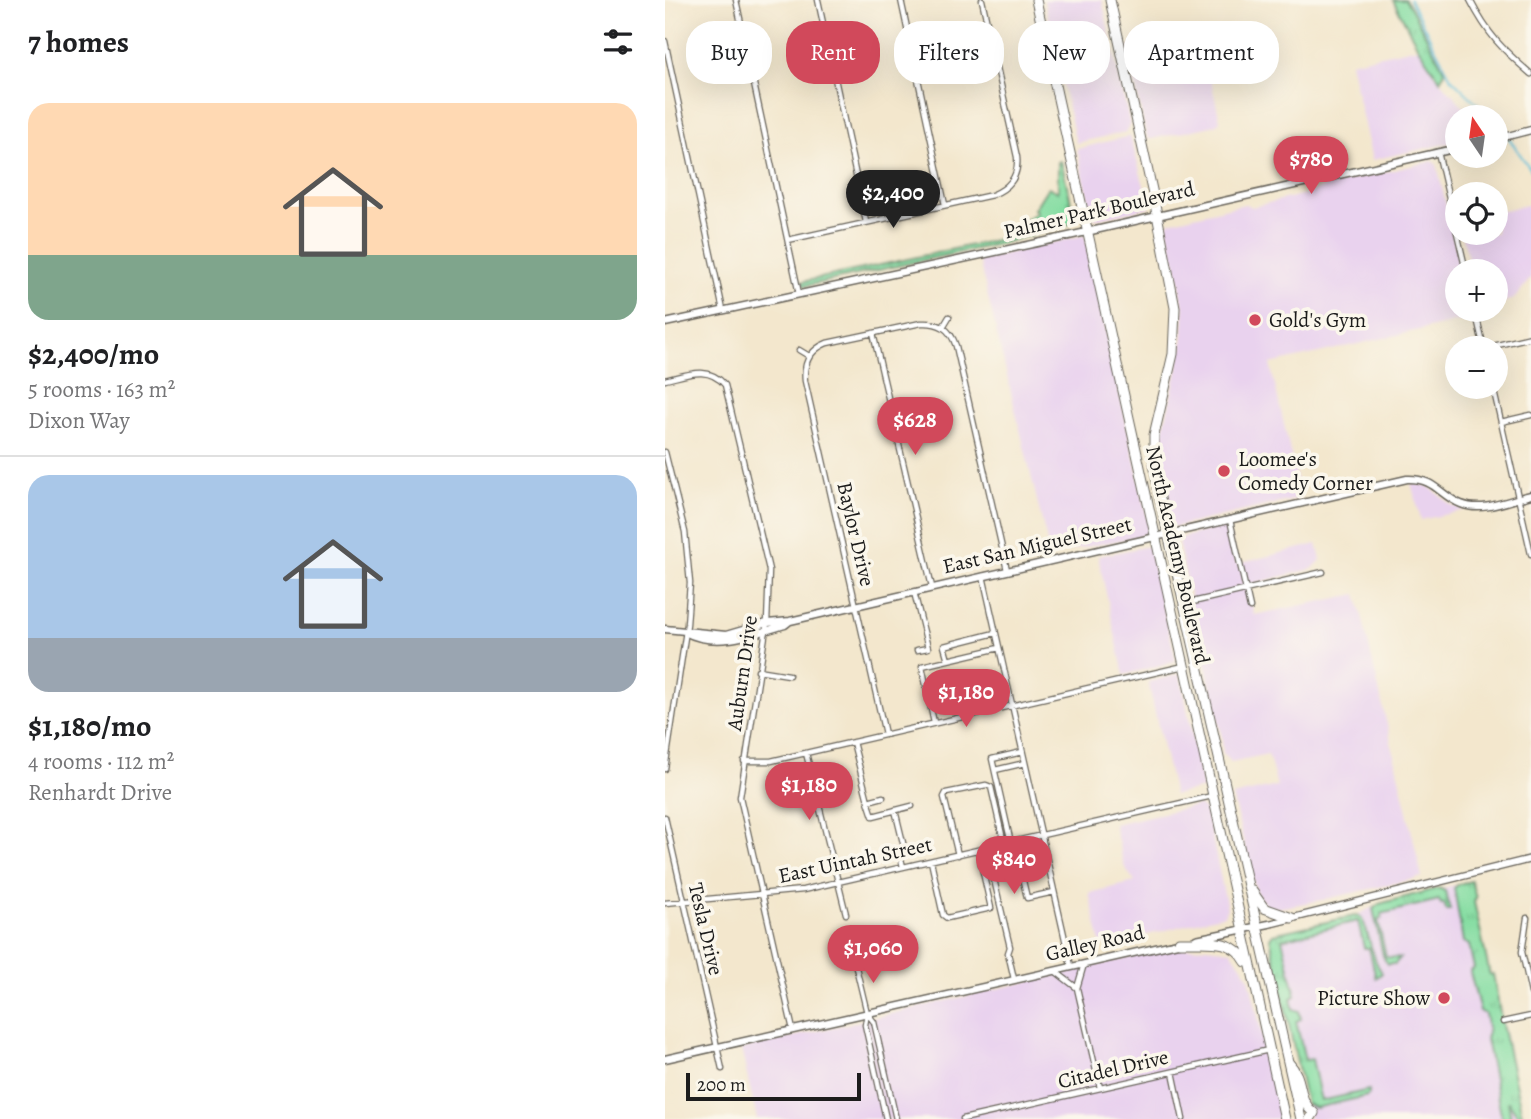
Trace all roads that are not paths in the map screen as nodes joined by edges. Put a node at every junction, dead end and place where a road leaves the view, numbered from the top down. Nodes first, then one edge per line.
1 (736, 0) edge
2 (818, 0) edge
3 (901, 0) edge
4 (982, 0) edge
5 (1036, 0) edge
6 (1110, 0) edge
7 (1470, 0) edge
8 (665, 41) edge
9 (1531, 74) edge
10 (1530, 130) edge
11 (1509, 136) edge
12 (1445, 151) edge
13 (1439, 152) junction
14 (945, 205) junction
15 (1157, 214) junction
16 (866, 222) junction
17 (1087, 231) junction
18 (788, 240) junction
19 (1463, 259) edge
20 (799, 294) junction
21 (723, 310) junction
22 (949, 317) dead end
23 (665, 323) edge
24 (943, 327) junction
25 (873, 333) junction
26 (1531, 337) edge
27 (1508, 342) edge
28 (799, 350) dead end
29 (809, 356) junction
30 (665, 380) edge
31 (1496, 399) edge
32 (1531, 415) edge
33 (1501, 422) junction
34 (665, 452) edge
35 (1531, 495) edge
36 (1518, 498) junction
37 (1230, 519) junction
38 (1168, 534) junction
39 (1156, 536) junction
40 (1531, 554) edge
41 (1007, 570) junction
42 (1323, 572) dead end
43 (983, 576) junction
44 (932, 587) junction
45 (1246, 590) junction
46 (915, 592) junction
47 (1184, 604) junction
48 (855, 605) junction
49 (1250, 608) dead end
50 (790, 621) junction
51 (767, 623) junction
52 (665, 629) edge
53 (765, 631) junction
54 (685, 632) junction
55 (995, 633) junction
56 (999, 648) junction
57 (917, 650) dead end
58 (948, 660) junction
59 (1185, 666) junction
60 (758, 670) junction
61 (789, 675) dead end
62 (1011, 705) junction
63 (934, 723) junction
64 (885, 734) junction
65 (853, 742) junction
66 (1022, 752) junction
67 (806, 753) junction
68 (744, 761) junction
69 (1025, 763) junction
70 (665, 769) edge
71 (995, 770) junction
72 (1212, 796) junction
73 (883, 797) dead end
74 (868, 801) junction
75 (912, 806) dead end
76 (895, 810) junction
77 (665, 817) edge
78 (1041, 835) junction
79 (1012, 842) junction
80 (1004, 844) junction
81 (981, 849) junction
82 (958, 855) junction
83 (1531, 859) edge
84 (931, 861) junction
85 (903, 867) junction
86 (837, 882) junction
87 (1248, 885) junction
88 (1054, 892) junction
89 (761, 894) junction
90 (684, 902) junction
91 (665, 903) edge
92 (846, 914) dead end
93 (1292, 918) junction
94 (1527, 918) dead end
95 (1258, 927) junction
96 (1241, 929) junction
97 (1179, 942) junction
98 (855, 963) dead end
99 (1084, 963) junction
100 (1071, 966) junction
101 (1054, 970) junction
102 (1252, 976) junction
103 (1014, 979) junction
104 (1077, 988) junction
105 (1531, 993) edge
106 (867, 1013) junction
107 (1531, 1016) edge
108 (1503, 1022) dead end
109 (793, 1030) junction
110 (718, 1048) junction
111 (1269, 1050) junction
112 (665, 1059) edge
113 (1288, 1062) junction
114 (722, 1069) dead end
115 (1173, 1072) junction
116 (1100, 1088) junction
117 (886, 1119) edge
118 (896, 1119) edge
119 (963, 1119) edge
120 (1183, 1119) edge
121 (1285, 1119) edge
122 (1301, 1119) edge
123 (1310, 1119) edge

1 - 18 street
2 - 16 street
3 - 14 street
4 - 14 street
5 - 17 highway, North Academy Boulevard
6 - 15 highway, North Academy Boulevard
7 - 9 street
8 - 21 street
10 - 11 main road
12 - 13 main road, Palmer Park Boulevard
13 - 15 main road, Palmer Park Boulevard
13 - 19 street
14 - 16 street
15 - 17 main road, Palmer Park Boulevard
15 - 38 highway, North Academy Boulevard
16 - 18 street
17 - 20 main road, Palmer Park Boulevard
17 - 39 highway, North Academy Boulevard
18 - 20 street
20 - 21 main road, Palmer Park Boulevard
21 - 23 main road, Palmer Park Boulevard
22 - 24 street
24 - 25 street
24 - 41 street
25 - 29 street
25 - 44 street
26 - 27 street
28 - 29 street
29 - 48 street, Baylor Drive
30 - 51 street, Auburn Drive
31 - 33 street
32 - 33 street
33 - 36 street
34 - 54 street
35 - 36 main road, East San Miguel Street
36 - 37 main road, East San Miguel Street
36 - 40 street
37 - 38 main road, East San Miguel Street
37 - 45 street
38 - 39 main road, East San Miguel Street
38 - 47 highway, North Academy Boulevard
39 - 41 main road, East San Miguel Street
39 - 59 highway, North Academy Boulevard
41 - 43 main road, East San Miguel Street
42 - 45 street
43 - 44 main road, East San Miguel Street
43 - 55 street
44 - 46 main road, East San Miguel Street
45 - 47 street
45 - 49 street
46 - 48 main road, East San Miguel Street
46 - 57 street
47 - 87 highway, North Academy Boulevard
48 - 50 main road, East San Miguel Street
48 - 64 street, Baylor Drive
50 - 51 main road, East San Miguel Street
50 - 53 main road, East San Miguel Street
51 - 53 street, Auburn Drive
51 - 54 main road, East San Miguel Street
52 - 54 main road
53 - 54 main road, East San Miguel Street
53 - 60 street, Auburn Drive
54 - 70 street
55 - 56 street
55 - 58 street
56 - 58 street
56 - 62 street
58 - 63 street
59 - 62 street
59 - 72 highway, North Academy Boulevard
60 - 61 street
60 - 68 street, Auburn Drive
62 - 63 street
62 - 66 street
63 - 64 street
64 - 65 street
65 - 67 street
65 - 74 street
66 - 69 street
66 - 71 street
67 - 68 street
67 - 86 street
68 - 89 street, Auburn Drive
69 - 71 street
69 - 78 street
71 - 79 street
72 - 78 street, East Uintah Street
72 - 96 highway, North Academy Boulevard
73 - 74 street
74 - 76 street
75 - 76 street
76 - 85 street
77 - 90 street, Tesla Drive
78 - 79 street, East Uintah Street
78 - 88 street
79 - 80 street, East Uintah Street
79 - 88 street
80 - 81 street, East Uintah Street
80 - 82 street
81 - 82 street, East Uintah Street
81 - 84 street
81 - 103 street
82 - 84 street, East Uintah Street
83 - 93 main road, Galley Road
84 - 85 street, East Uintah Street
85 - 86 street, East Uintah Street
86 - 89 street, East Uintah Street
86 - 92 street
87 - 93 highway
87 - 95 highway, North Academy Boulevard
88 - 100 street
89 - 90 street, East Uintah Street
89 - 109 street, Auburn Drive
90 - 91 street, East Uintah Street
90 - 110 street, Tesla Drive
93 - 95 main road, Galley Road
94 - 105 street
95 - 96 main road, Galley Road
95 - 113 highway, North Academy Boulevard
96 - 97 main road, Galley Road
96 - 102 highway, North Academy Boulevard
97 - 99 main road, Galley Road
97 - 102 highway
98 - 106 street
99 - 100 main road, Galley Road
99 - 104 street
100 - 101 main road, Galley Road
101 - 103 main road, Galley Road
101 - 104 street
102 - 111 highway, North Academy Boulevard
103 - 106 main road, Galley Road
104 - 116 street
106 - 109 main road, Galley Road
106 - 117 street
106 - 118 street
107 - 108 street
109 - 110 main road, Galley Road
110 - 112 main road, Galley Road
110 - 114 street, Tesla Drive
111 - 115 street, Citadel Drive
111 - 121 highway, North Academy Boulevard
113 - 122 highway, North Academy Boulevard
113 - 123 highway
115 - 116 street, Citadel Drive
115 - 120 street
116 - 119 street, Citadel Drive

